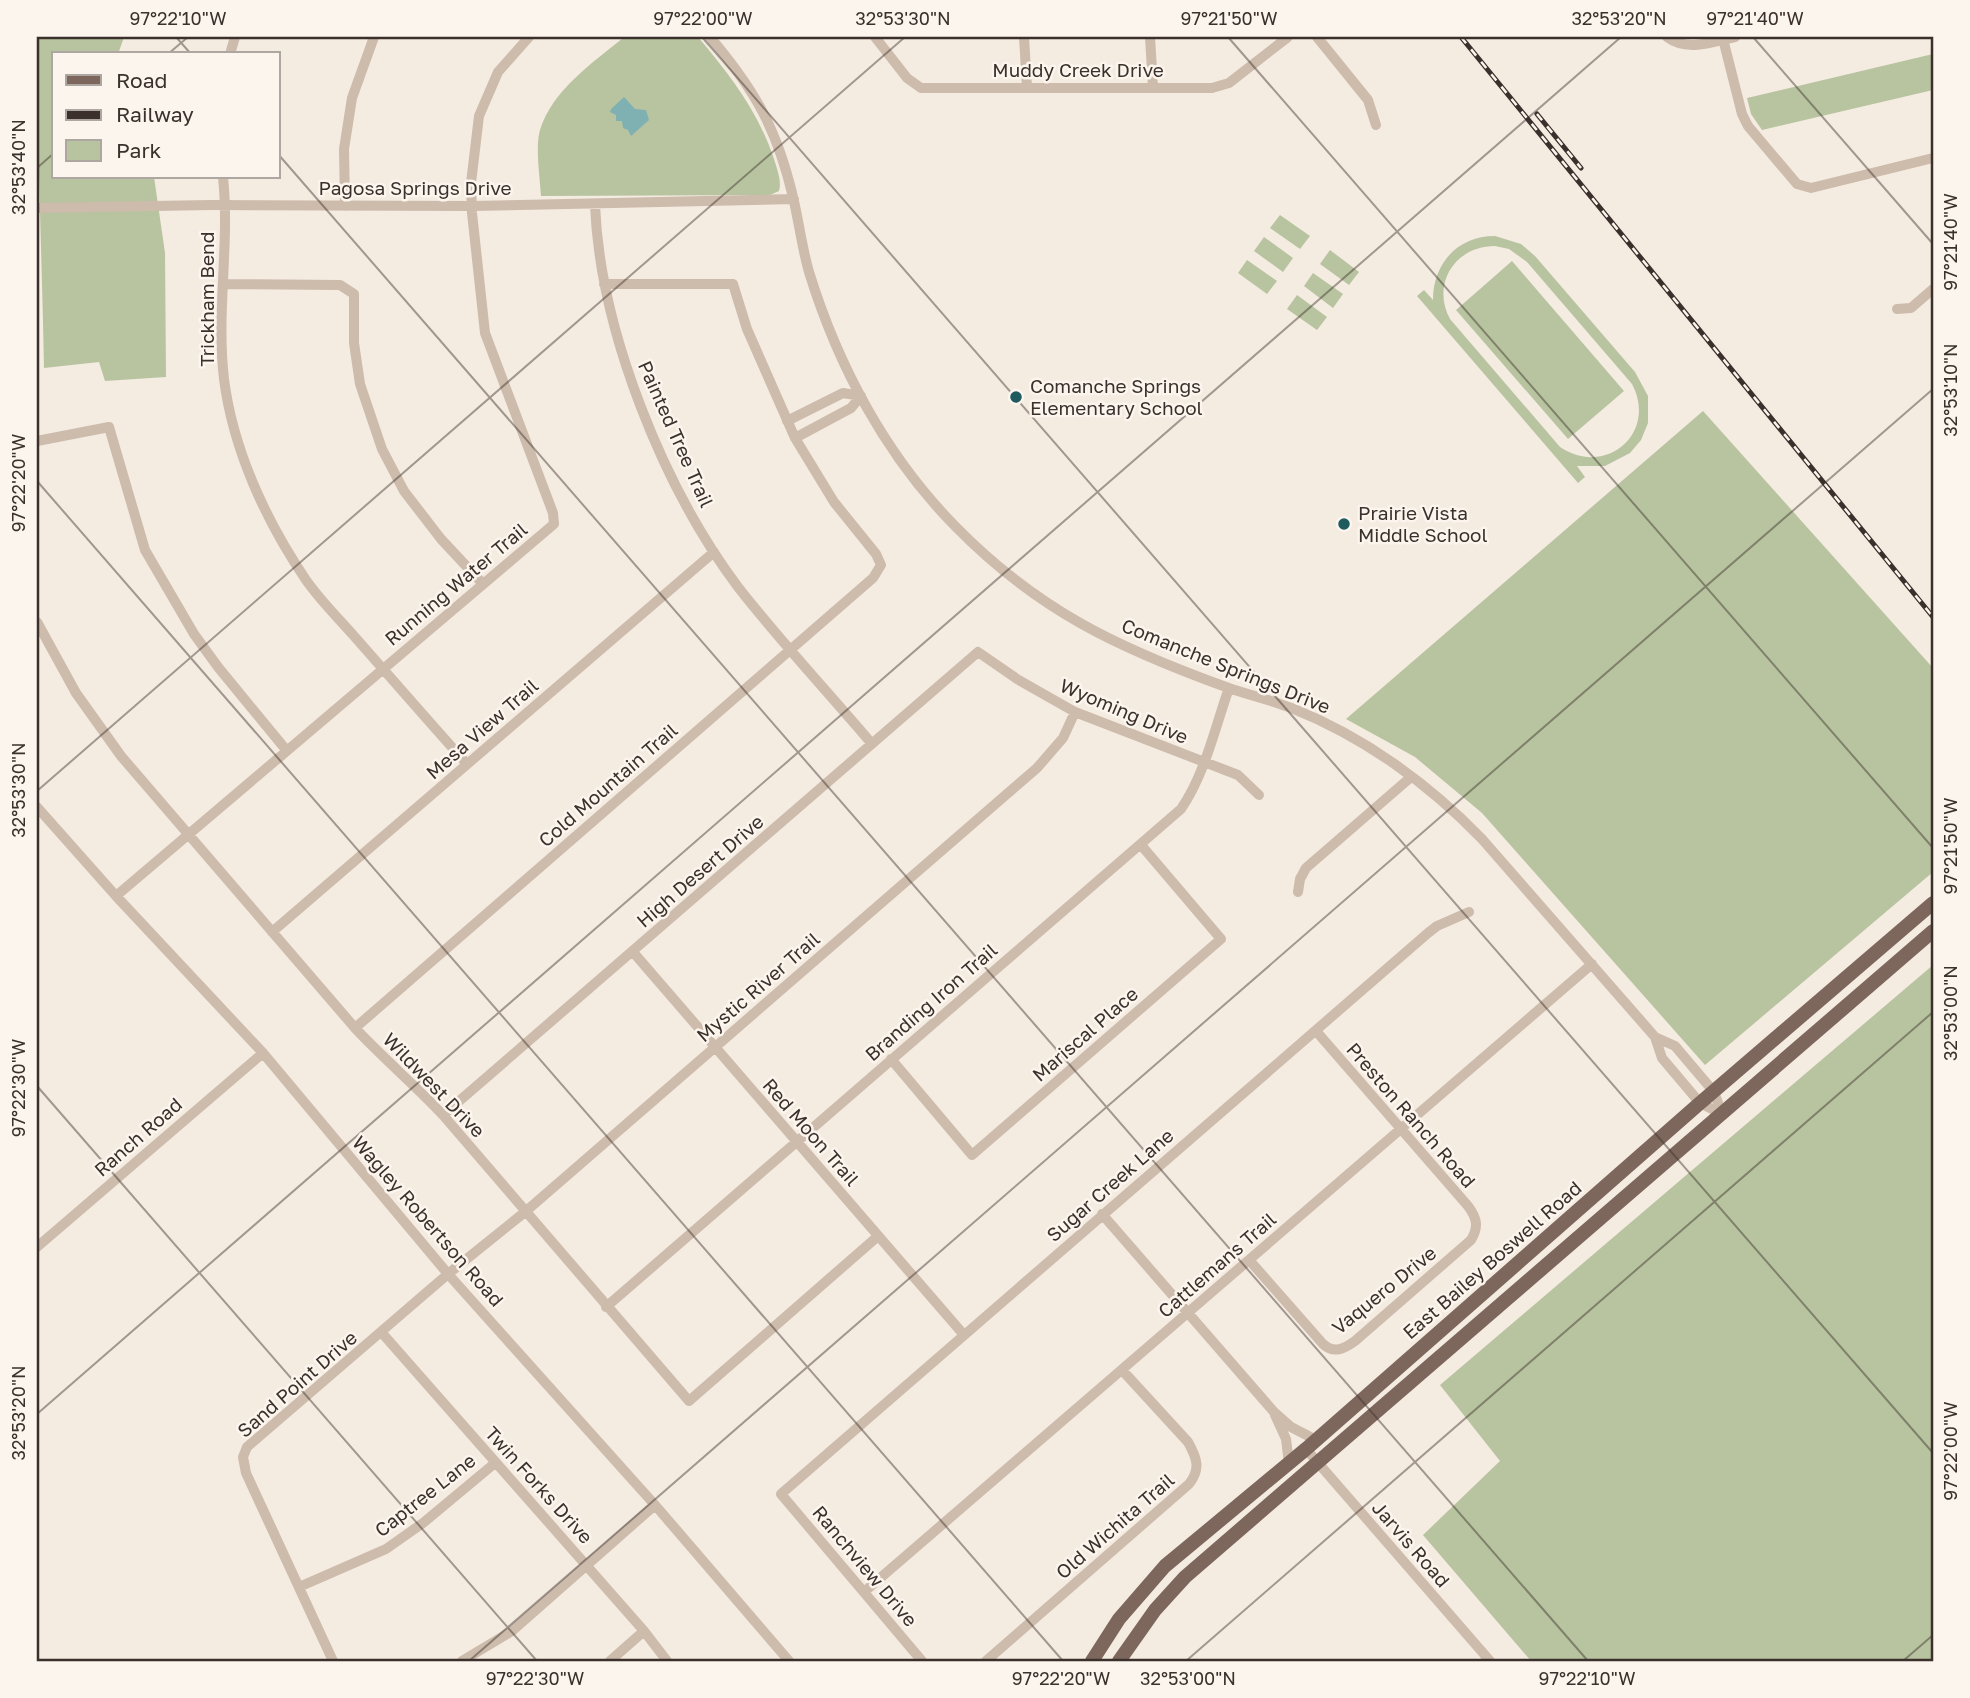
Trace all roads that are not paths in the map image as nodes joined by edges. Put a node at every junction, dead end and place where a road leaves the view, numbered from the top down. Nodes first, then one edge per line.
1 (374, 37) edge
2 (529, 37) edge
3 (710, 37) edge
4 (876, 37) edge
5 (1024, 37) edge
6 (1150, 37) edge
7 (1288, 37) edge
8 (1317, 37) edge
9 (1667, 37) edge
10 (1729, 38) edge
11 (1027, 87) junction
12 (1153, 87) junction
13 (1376, 125) dead end
14 (1933, 158) edge
15 (223, 178) edge
16 (794, 199) junction
17 (596, 205) junction
18 (226, 206) junction
19 (345, 206) junction
20 (472, 206) junction
21 (37, 208) edge
22 (604, 284) junction
23 (225, 285) junction
24 (1933, 289) edge
25 (1897, 309) dead end
26 (861, 396) junction
27 (787, 421) junction
28 (795, 438) junction
29 (37, 441) edge
30 (714, 552) junction
31 (484, 584) junction
32 (37, 622) edge
33 (791, 649) junction
34 (978, 652) joint
35 (382, 668) junction
36 (1228, 688) junction
37 (1075, 712) junction
38 (872, 744) junction
39 (287, 751) junction
40 (1204, 763) junction
41 (467, 764) junction
42 (1411, 777) junction
43 (1259, 795) dead end
44 (37, 807) edge
45 (189, 836) junction
46 (1141, 845) junction
47 (1298, 892) dead end
48 (116, 896) junction
49 (1933, 902) edge
50 (1469, 912) dead end
51 (1933, 931) edge
52 (272, 932) junction
53 (1886, 943) junction
54 (633, 952) junction
55 (1900, 960) junction
56 (1592, 964) junction
57 (355, 1028) junction
58 (1316, 1031) junction
59 (1655, 1037) junction
60 (715, 1047) junction
61 (263, 1053) junction
62 (891, 1059) junction
63 (1714, 1092) junction
64 (1700, 1103) junction
65 (1723, 1114) junction
66 (443, 1115) junction
67 (1401, 1130) junction
68 (796, 1143) junction
69 (524, 1212) junction
70 (1102, 1214) junction
71 (1477, 1224) joint
72 (877, 1237) junction
73 (37, 1247) edge
74 (1250, 1261) junction
75 (448, 1274) junction
76 (606, 1307) junction
77 (1188, 1314) junction
78 (382, 1332) junction
79 (964, 1335) junction
80 (1122, 1370) junction
81 (1274, 1412) junction
82 (1311, 1445) junction
83 (1317, 1462) junction
84 (495, 1463) junction
85 (1289, 1464) junction
86 (781, 1494) joint
87 (655, 1505) junction
88 (587, 1566) junction
89 (299, 1587) junction
90 (864, 1592) junction
91 (644, 1631) junction
92 (332, 1661) edge
93 (462, 1661) edge
94 (610, 1661) edge
95 (667, 1661) edge
96 (789, 1661) edge
97 (922, 1661) edge
98 (986, 1661) edge
99 (1092, 1661) edge
100 (1119, 1661) edge
101 (1490, 1661) edge

1 - 19 street
2 - 20 street, Running Water Trail
3 - 16 street, Comanche Springs Drive
4 - 11 street, Muddy Creek Drive
5 - 11 street
6 - 12 street
7 - 12 street, Muddy Creek Drive
8 - 13 street
9 - 10 street
10 - 14 street
11 - 12 street, Muddy Creek Drive
15 - 18 street, Trickham Bend
16 - 17 street, Pagosa Springs Drive
16 - 26 street, Comanche Springs Drive
17 - 20 street, Pagosa Springs Drive
17 - 22 street, Painted Tree Trail
18 - 19 street, Pagosa Springs Drive
18 - 21 street, Pagosa Springs Drive
18 - 23 street, Trickham Bend
19 - 20 street, Pagosa Springs Drive
20 - 31 street, Running Water Trail
22 - 27 street
22 - 30 street, Painted Tree Trail
23 - 31 street
23 - 35 street, Trickham Bend
24 - 25 street
26 - 27 street
26 - 28 street
26 - 36 street, Comanche Springs Drive
27 - 28 street
28 - 33 street, Cold Mountain Trail
29 - 39 street
30 - 33 street, Painted Tree Trail
30 - 41 street, Mesa View Trail
31 - 35 street, Running Water Trail
32 - 45 street, Wildwest Drive
33 - 38 street, Painted Tree Trail
33 - 57 street, Cold Mountain Trail
34 - 37 street, Wyoming Drive
34 - 38 street, High Desert Drive
35 - 39 street, Running Water Trail
35 - 41 street, Trickham Bend
36 - 40 street, Branding Iron Trail
36 - 42 street, Comanche Springs Drive
37 - 40 street, Wyoming Drive
37 - 60 street, Mystic River Trail
38 - 54 street, High Desert Drive
39 - 45 street, Running Water Trail
40 - 43 street, Wyoming Drive
40 - 46 street, Branding Iron Trail
41 - 52 street, Mesa View Trail
42 - 47 street
42 - 56 street, Comanche Springs Drive
44 - 48 street, Wagley Robertson Road
45 - 48 street, Running Water Trail
45 - 52 street, Wildwest Drive
46 - 62 street, Branding Iron Trail
46 - 62 street, Mariscal Place
48 - 61 street, Wagley Robertson Road
49 - 53 main road, East Bailey Boswell Road
50 - 58 street, Sugar Creek Lane
51 - 55 main road, East Bailey Boswell Road
52 - 57 street, Wildwest Drive
53 - 55 main road
53 - 63 main road, East Bailey Boswell Road
54 - 60 street, Red Moon Trail
54 - 66 street, High Desert Drive
55 - 65 main road, East Bailey Boswell Road
56 - 59 street, Comanche Springs Drive
56 - 67 street, Cattlemans Trail
57 - 66 street, Wildwest Drive
58 - 67 street, Preston Ranch Road
58 - 70 street, Sugar Creek Lane
59 - 63 street, Comanche Springs Drive
59 - 64 street, Comanche Springs Drive
60 - 68 street, Red Moon Trail
60 - 69 street, Mystic River Trail
61 - 73 street, Ranch Road
61 - 75 street, Wagley Robertson Road
62 - 68 street, Branding Iron Trail
63 - 64 main road, East Bailey Boswell Road
63 - 65 street, Comanche Springs Drive
64 - 65 street, Comanche Springs Drive
64 - 82 main road, East Bailey Boswell Road
65 - 83 main road, East Bailey Boswell Road
66 - 69 street, Wildwest Drive
67 - 71 street, Preston Ranch Road
67 - 74 street, Cattlemans Trail
68 - 72 street, Red Moon Trail
68 - 76 street, Branding Iron Trail
69 - 75 street, Mystic River Trail
69 - 76 street, Wildwest Drive
70 - 77 street
70 - 79 street, Sugar Creek Lane
71 - 74 street, Vaquero Drive
72 - 76 street, Wildwest Drive
72 - 79 street, Red Moon Trail
74 - 77 street, Cattlemans Trail
75 - 78 street, Sand Point Drive
75 - 87 street, Wagley Robertson Road
77 - 80 street, Cattlemans Trail
77 - 81 street
78 - 84 street, Twin Forks Drive
78 - 89 street, Sand Point Drive
79 - 86 street, Sugar Creek Lane
80 - 90 street, Cattlemans Trail
80 - 98 street, Old Wichita Trail
81 - 82 street, Jarvis Road
81 - 85 street
82 - 83 street, Jarvis Road
82 - 85 main road, East Bailey Boswell Road
83 - 100 main road, East Bailey Boswell Road
83 - 101 street, Jarvis Road
84 - 88 street, Twin Forks Drive
84 - 89 street, Captree Lane
85 - 99 main road, East Bailey Boswell Road
86 - 90 street, Ranchview Drive
87 - 88 street
87 - 96 street, Wagley Robertson Road
88 - 91 street, Twin Forks Drive
88 - 93 street
89 - 92 street, Sand Point Drive
90 - 97 street, Ranchview Drive
91 - 94 street
91 - 95 street, Twin Forks Drive

